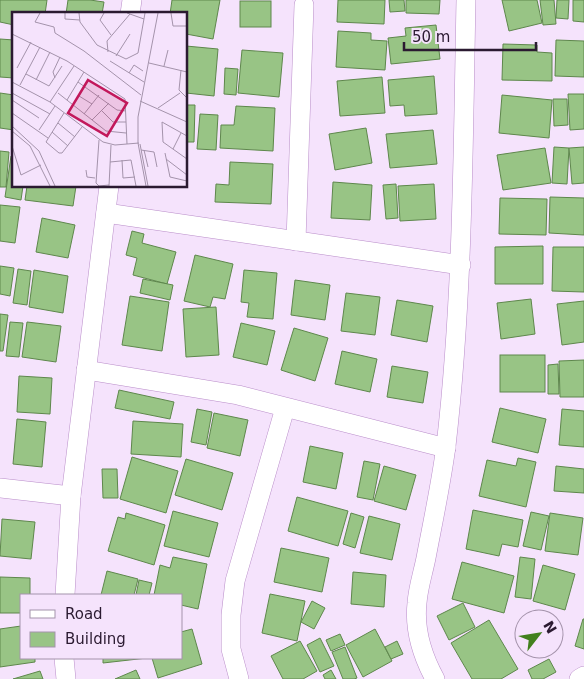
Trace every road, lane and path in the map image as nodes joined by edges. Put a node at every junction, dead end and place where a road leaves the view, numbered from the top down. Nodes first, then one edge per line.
1 (466, 0) edge
2 (304, 5) dead end
3 (109, 188) edge
4 (106, 213) junction
5 (296, 241) junction
6 (461, 265) junction
7 (86, 370) junction
8 (285, 408) junction
9 (446, 448) junction
10 (0, 488) edge
11 (71, 496) junction
12 (64, 594) edge
13 (64, 659) edge
14 (584, 676) edge
15 (66, 679) edge
16 (239, 679) edge
17 (434, 679) edge
18 (579, 679) edge

1 - 6 street
2 - 5 street
3 - 4 street
4 - 5 street
4 - 7 street
5 - 6 street
6 - 9 street
7 - 8 street
7 - 11 street
8 - 9 street
8 - 16 street
9 - 17 street
10 - 11 street
11 - 12 street
13 - 15 street
14 - 18 street

